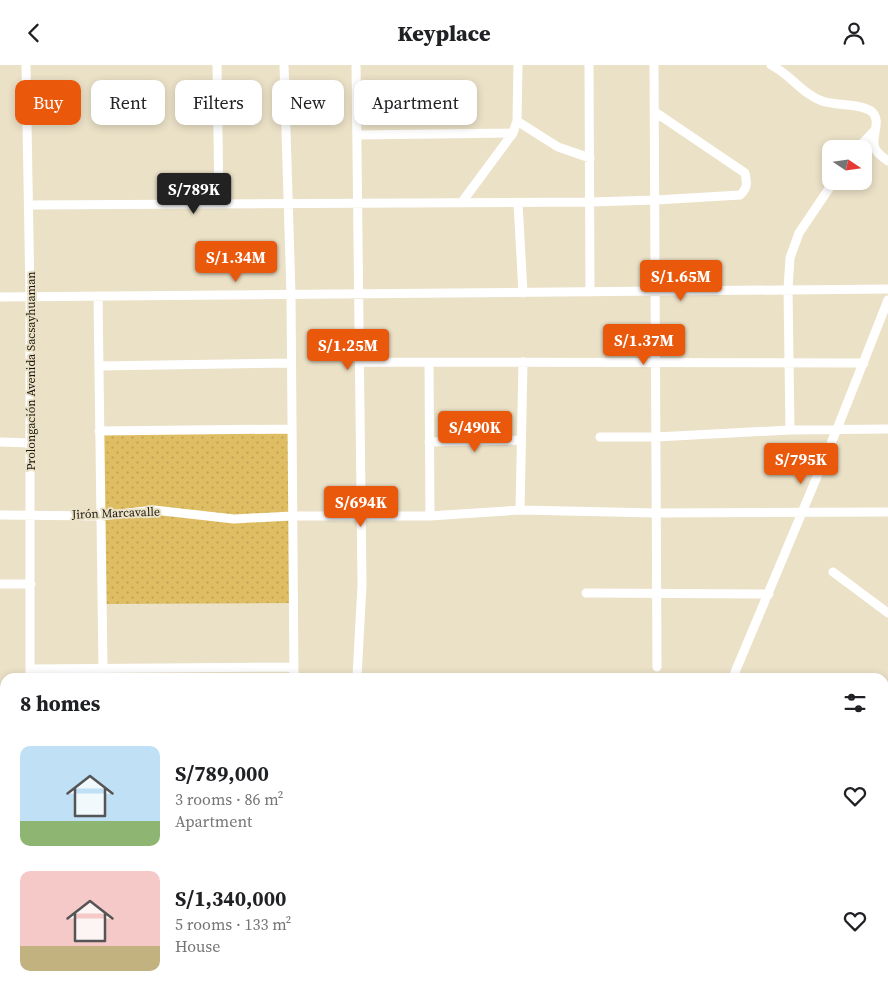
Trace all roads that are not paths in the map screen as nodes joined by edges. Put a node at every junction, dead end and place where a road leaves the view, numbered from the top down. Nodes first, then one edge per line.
1 (26, 65) edge
2 (217, 65) edge
3 (284, 65) edge
4 (356, 65) edge
5 (518, 65) edge
6 (589, 65) edge
7 (654, 65) edge
8 (771, 65) edge
9 (655, 112) junction
10 (517, 121) junction
11 (876, 130) junction
12 (514, 133) junction
13 (358, 135) junction
14 (866, 140) edge
15 (590, 158) junction
16 (888, 161) edge
17 (828, 190) edge
18 (656, 201) junction
19 (462, 202) junction
20 (590, 202) junction
21 (219, 203) junction
22 (287, 203) junction
23 (518, 203) junction
24 (358, 204) junction
25 (30, 205) junction
26 (788, 289) junction
27 (888, 289) edge
28 (656, 291) junction
29 (590, 292) junction
30 (523, 293) junction
31 (358, 294) junction
32 (291, 295) junction
33 (30, 296) junction
34 (98, 296) junction
35 (0, 297) edge
36 (888, 300) edge
37 (359, 362) junction
38 (523, 362) junction
39 (656, 362) junction
40 (291, 363) junction
41 (429, 363) junction
42 (789, 363) junction
43 (864, 363) junction
44 (99, 365) junction
45 (292, 429) junction
46 (790, 429) junction
47 (837, 429) junction
48 (888, 429) edge
49 (99, 431) junction
50 (600, 437) dead end
51 (656, 437) junction
52 (521, 440) junction
53 (0, 442) edge
54 (429, 442) junction
55 (31, 443) junction
56 (520, 510) junction
57 (888, 512) edge
58 (656, 513) junction
59 (802, 513) junction
60 (0, 515) edge
61 (31, 515) junction
62 (100, 516) junction
63 (292, 516) junction
64 (362, 516) junction
65 (430, 516) junction
66 (833, 571) dead end
67 (0, 584) edge
68 (30, 584) junction
69 (586, 593) dead end
70 (769, 594) junction
71 (658, 595) junction
72 (888, 613) edge
73 (294, 667) junction
74 (657, 667) dead end
75 (103, 668) junction
76 (30, 673) edge
77 (294, 673) edge
78 (357, 673) edge
79 (735, 673) edge

1 - 25 street, Prolongación Avenida Sacsayhuaman
2 - 21 street
3 - 22 street
4 - 13 street
5 - 10 street
6 - 15 street
7 - 9 street
8 - 11 street
9 - 18 street
9 - 18 street
10 - 12 street
10 - 15 street
11 - 14 street
11 - 16 street
12 - 13 street
12 - 19 street
13 - 24 street
15 - 20 street
17 - 26 street
18 - 20 street
18 - 28 street
19 - 23 street
19 - 24 street
20 - 23 street
20 - 29 street
21 - 22 street
21 - 25 street
22 - 24 street
22 - 32 street
23 - 30 street
24 - 31 street
25 - 33 street, Prolongación Avenida Sacsayhuaman
26 - 27 street
26 - 28 street
26 - 42 street
28 - 29 street
28 - 39 street
29 - 30 street
30 - 31 street
31 - 32 street
31 - 37 street
32 - 34 street
32 - 40 street
33 - 34 street
33 - 35 street
33 - 55 street, Prolongación Avenida Sacsayhuaman
34 - 44 street
36 - 43 street
37 - 41 street
37 - 64 street
38 - 39 street
38 - 41 street
38 - 52 street
39 - 42 street
39 - 51 street
40 - 44 street
40 - 45 street
41 - 54 street
42 - 43 street
42 - 46 street
43 - 47 street
44 - 49 street
45 - 49 street
45 - 63 street
46 - 47 street
46 - 51 street
47 - 48 street
47 - 59 street
49 - 62 street
50 - 51 street
51 - 58 street
52 - 54 street
52 - 56 street
53 - 55 street
54 - 65 street
55 - 61 street, Prolongación Avenida Sacsayhuaman
56 - 58 street, Jirón Marcavalle
56 - 65 street, Jirón Marcavalle
57 - 59 street, Jirón Marcavalle
58 - 59 street, Jirón Marcavalle
58 - 71 street
59 - 70 street
60 - 61 street, Jirón Marcavalle
61 - 62 street, Jirón Marcavalle
61 - 68 street, Prolongación Avenida Sacsayhuaman
62 - 63 street, Jirón Marcavalle
62 - 75 street
63 - 64 street, Jirón Marcavalle
63 - 73 street
64 - 65 street, Jirón Marcavalle
64 - 78 street
66 - 72 street
67 - 68 street
68 - 76 street, Prolongación Avenida Sacsayhuaman
69 - 71 street
70 - 71 street
70 - 79 street
71 - 74 street
73 - 75 street
73 - 77 street
75 - 76 street

